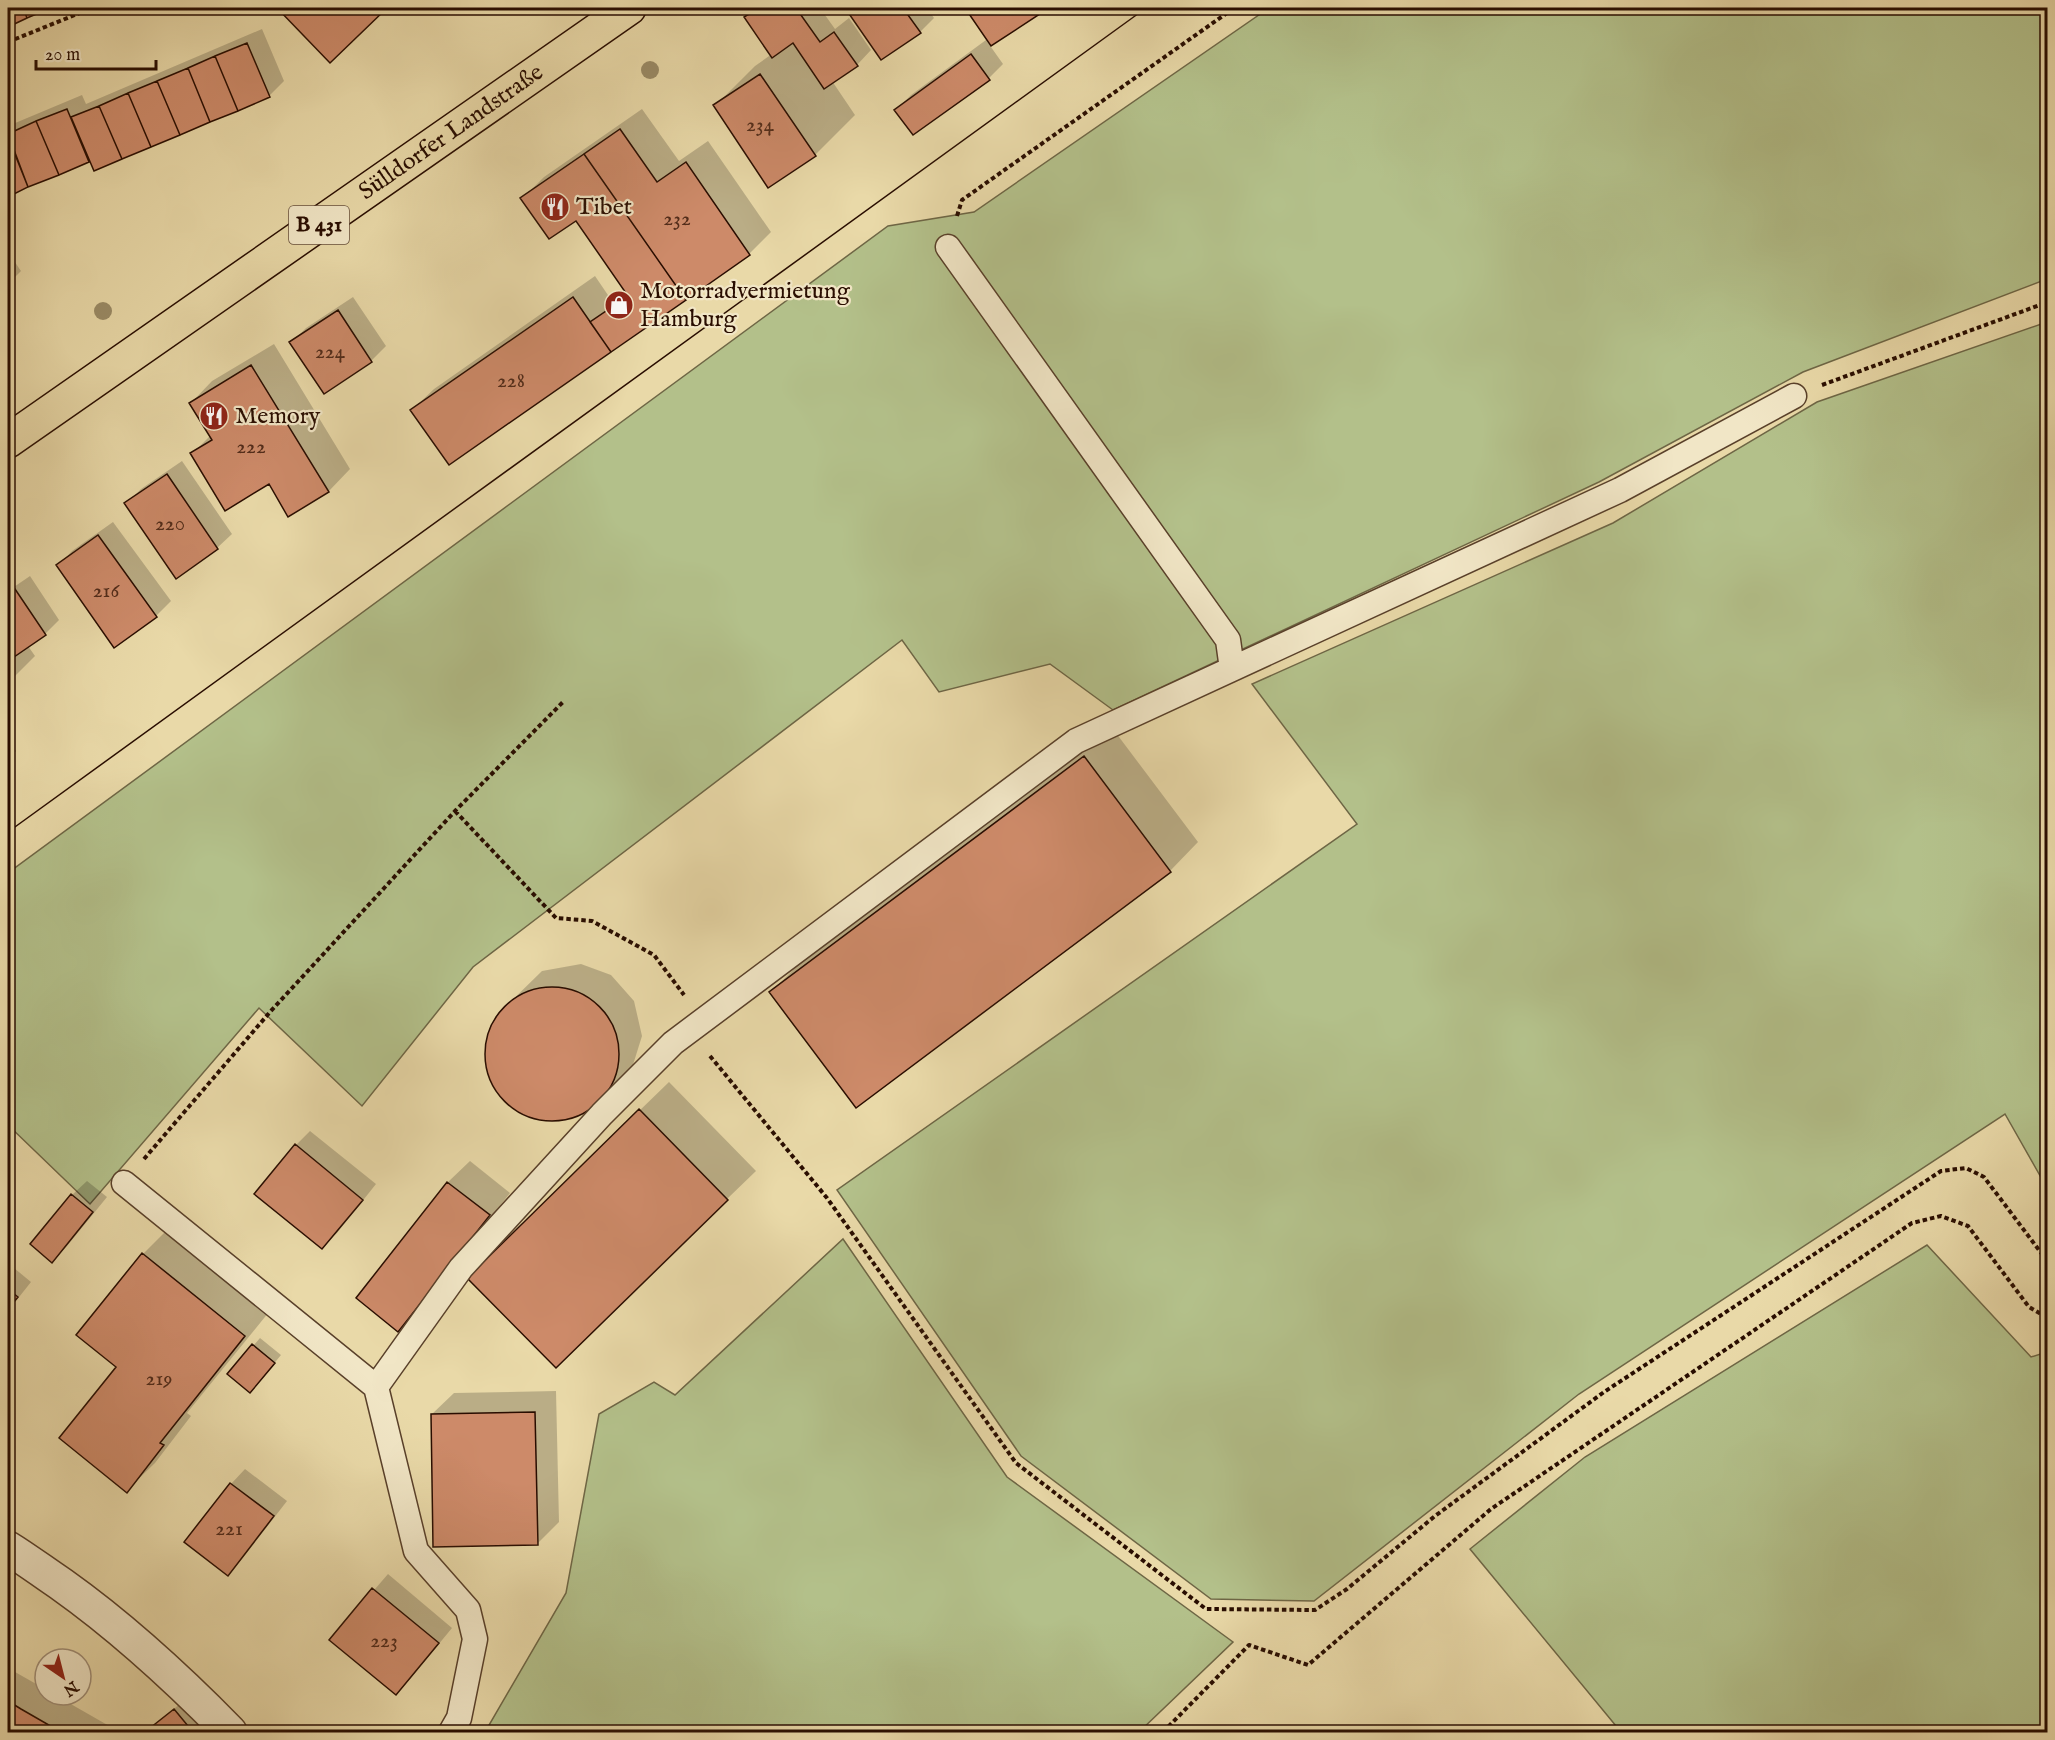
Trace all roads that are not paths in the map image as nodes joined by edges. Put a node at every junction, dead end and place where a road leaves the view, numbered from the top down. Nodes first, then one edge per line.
1 (629, 8) edge
2 (948, 247) road end
3 (1794, 396) road end
4 (8, 441) edge
5 (1232, 669) junction
6 (124, 1183) road end
7 (376, 1387) junction
8 (8, 1548) edge
9 (230, 1732) edge
10 (451, 1732) edge

1 - 4 main road, Sülldorfer Landstraße / B 431
2 - 5 lane
3 - 5 lane
5 - 7 lane
6 - 7 lane
7 - 10 lane
8 - 9 street

